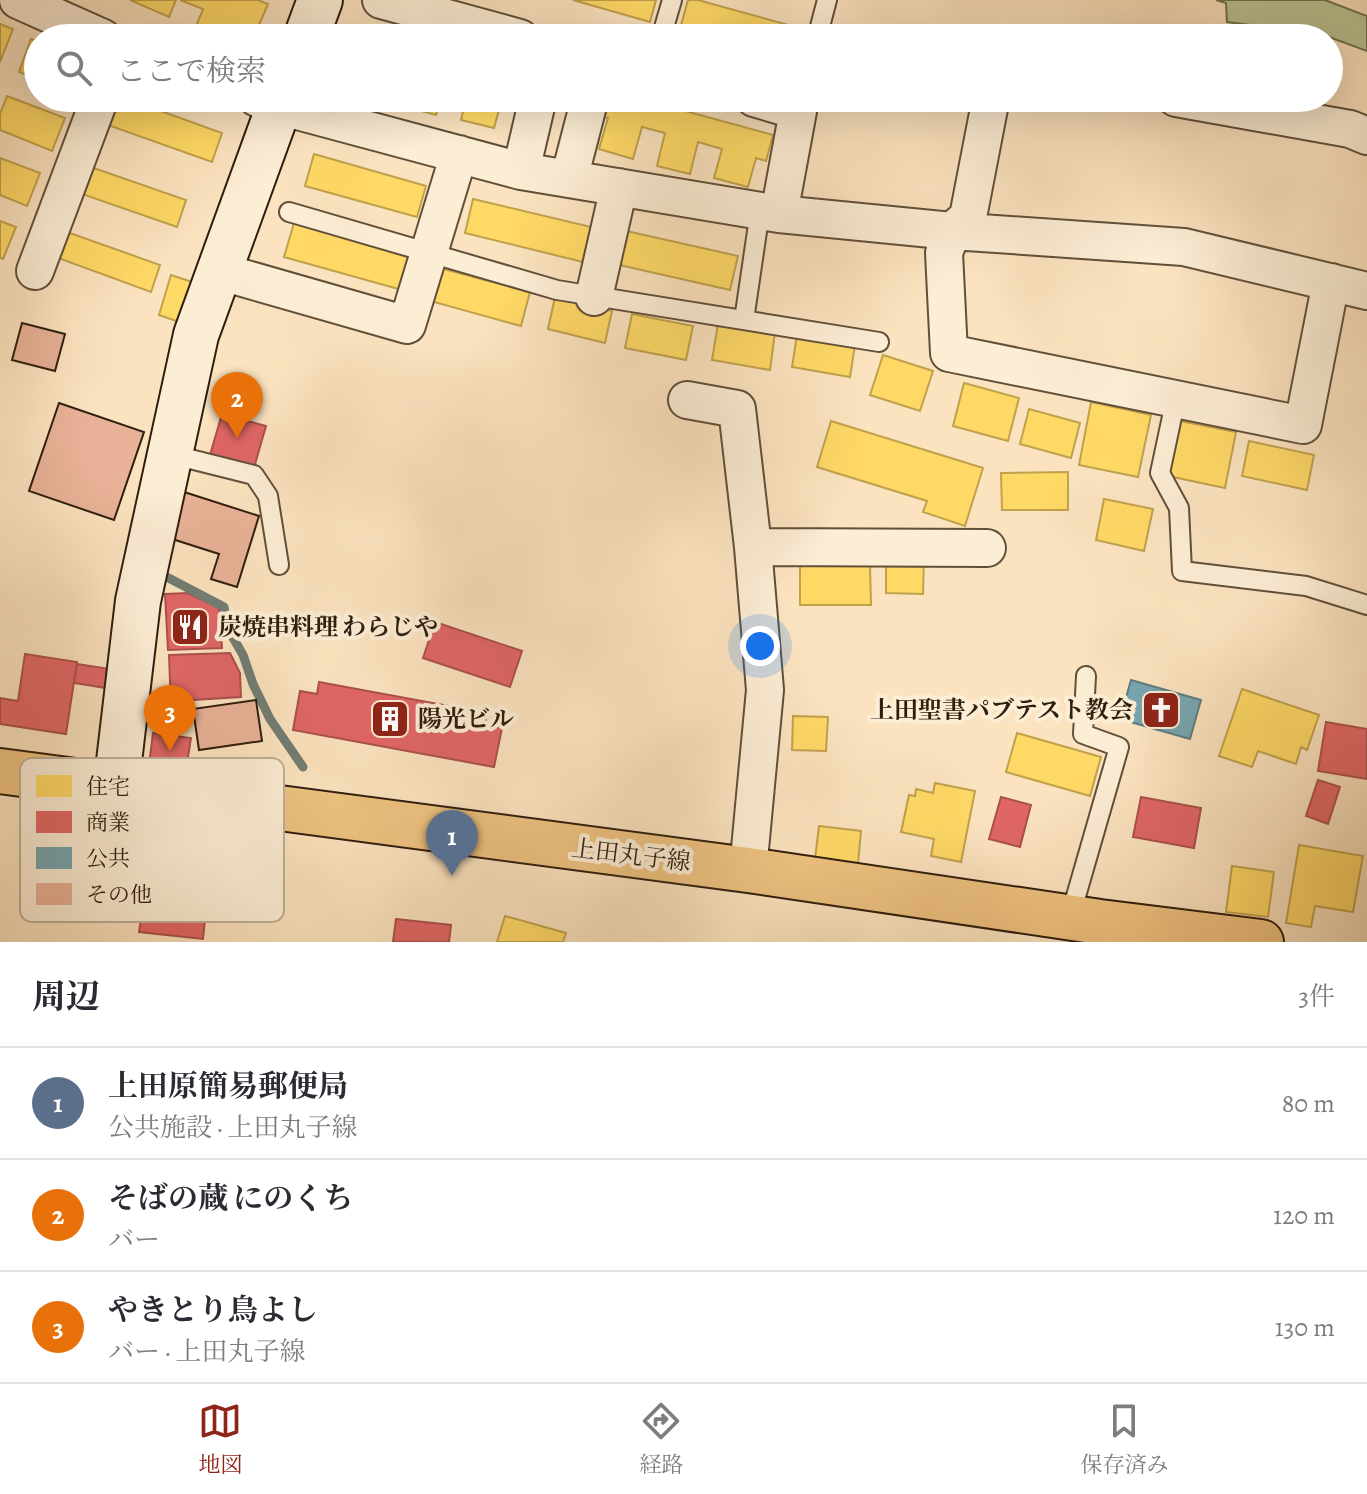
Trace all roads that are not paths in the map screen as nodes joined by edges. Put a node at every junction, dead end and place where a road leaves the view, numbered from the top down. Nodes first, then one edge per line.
1 (18, 0) edge
2 (320, 0) edge
3 (381, 0) edge
4 (672, 0) edge
5 (827, 0) edge
6 (93, 22) edge
7 (311, 24) edge
8 (469, 24) edge
9 (665, 24) edge
10 (821, 24) edge
11 (95, 112) edge
12 (270, 112) edge
13 (312, 112) edge
14 (535, 112) edge
15 (586, 112) edge
16 (798, 112) edge
17 (988, 112) edge
18 (1255, 112) edge
19 (1367, 136) edge
20 (459, 154) junction
21 (521, 171) junction
22 (569, 179) junction
23 (619, 187) junction
24 (289, 212) dead end
25 (770, 212) junction
26 (952, 231) junction
27 (429, 252) junction
28 (35, 271) dead end
29 (222, 272) junction
30 (1331, 282) junction
31 (1367, 291) edge
32 (594, 297) junction
33 (744, 320) junction
34 (879, 342) dead end
35 (1176, 398) junction
36 (687, 400) dead end
37 (170, 454) junction
38 (753, 547) junction
39 (987, 548) dead end
40 (279, 565) dead end
41 (1367, 605) edge
42 (1086, 676) dead end
43 (119, 758) edge
44 (0, 771) edge
45 (20, 774) edge
46 (284, 809) edge
47 (748, 870) junction
48 (1083, 927) edge
49 (1261, 942) edge

1 - 6 street
2 - 7 street
3 - 8 street
4 - 9 lane
5 - 10 lane
11 - 28 street
12 - 29 street
13 - 20 street
14 - 21 street
15 - 22 street
16 - 25 street
17 - 26 street
18 - 19 street
20 - 21 street
20 - 27 street
21 - 22 street
22 - 23 street
23 - 25 street
23 - 32 street
24 - 27 lane
25 - 26 street
25 - 33 lane
26 - 30 street
26 - 35 street
27 - 29 street
27 - 32 lane
29 - 37 street
30 - 31 street
30 - 35 street
32 - 33 lane
33 - 34 lane
35 - 41 lane
36 - 38 street
37 - 40 lane
37 - 43 street
38 - 39 street
38 - 47 street
42 - 48 lane
44 - 45 main road, 上田丸子線
46 - 47 main road, 上田丸子線
47 - 48 main road, 上田丸子線
48 - 49 main road, 上田丸子線

